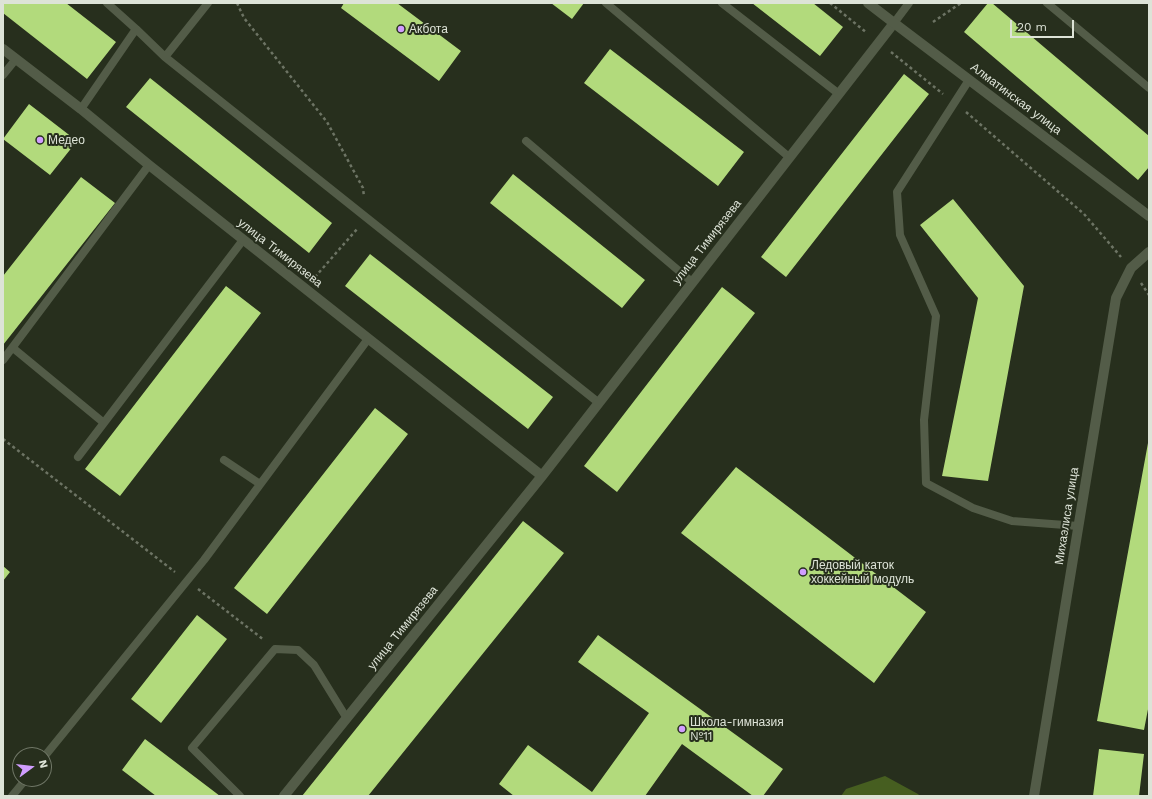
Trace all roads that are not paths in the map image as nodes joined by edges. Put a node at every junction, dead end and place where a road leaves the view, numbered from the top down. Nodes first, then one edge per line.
1 (106, 3) edge
2 (208, 3) edge
3 (606, 3) edge
4 (722, 3) edge
5 (868, 3) edge
6 (909, 3) edge
7 (1047, 3) edge
8 (894, 23) junction
9 (136, 29) junction
10 (3, 49) edge
11 (165, 57) junction
12 (16, 58) junction
13 (3, 75) edge
14 (969, 80) junction
15 (1149, 88) edge
16 (839, 94) junction
17 (81, 109) junction
18 (526, 141) dead end
19 (789, 157) junction
20 (149, 166) junction
21 (1149, 216) edge
22 (243, 240) junction
23 (1149, 252) edge
24 (692, 282) junction
25 (368, 339) junction
26 (13, 348) junction
27 (3, 360) edge
28 (599, 403) junction
29 (104, 423) junction
30 (78, 457) dead end
31 (224, 460) dead end
32 (542, 476) junction
33 (260, 484) junction
34 (1078, 526) junction
35 (346, 717) junction
36 (52, 747) edge
37 (19, 787) edge
38 (12, 796) edge
39 (240, 796) edge
40 (284, 796) edge
41 (1034, 796) edge

1 - 9 lane
2 - 11 lane
3 - 19 lane
4 - 16 lane
5 - 8 street, Алматинская улица
6 - 8 lane
7 - 15 lane
8 - 14 street, Алматинская улица
8 - 16 street, улица Тимирязева
9 - 11 lane
9 - 17 lane
10 - 12 street, улица Тимирязева
11 - 28 lane
12 - 13 lane
12 - 17 street, улица Тимирязева
14 - 21 street, Алматинская улица
14 - 34 lane
16 - 19 street, улица Тимирязева
17 - 20 street, улица Тимирязева
18 - 24 lane
19 - 24 street, улица Тимирязева
20 - 22 street, улица Тимирязева
20 - 26 lane
22 - 25 street, улица Тимирязева
22 - 29 lane
23 - 34 street, Михаэлиса улица
24 - 28 street, улица Тимирязева
25 - 32 street, улица Тимирязева
25 - 33 lane
26 - 27 lane
26 - 29 lane
28 - 32 street, улица Тимирязева
29 - 30 lane
31 - 33 lane
32 - 35 lane
32 - 40 street, улица Тимирязева
33 - 36 lane
34 - 41 street, Михаэлиса улица
35 - 39 lane
35 - 40 lane
37 - 38 lane

